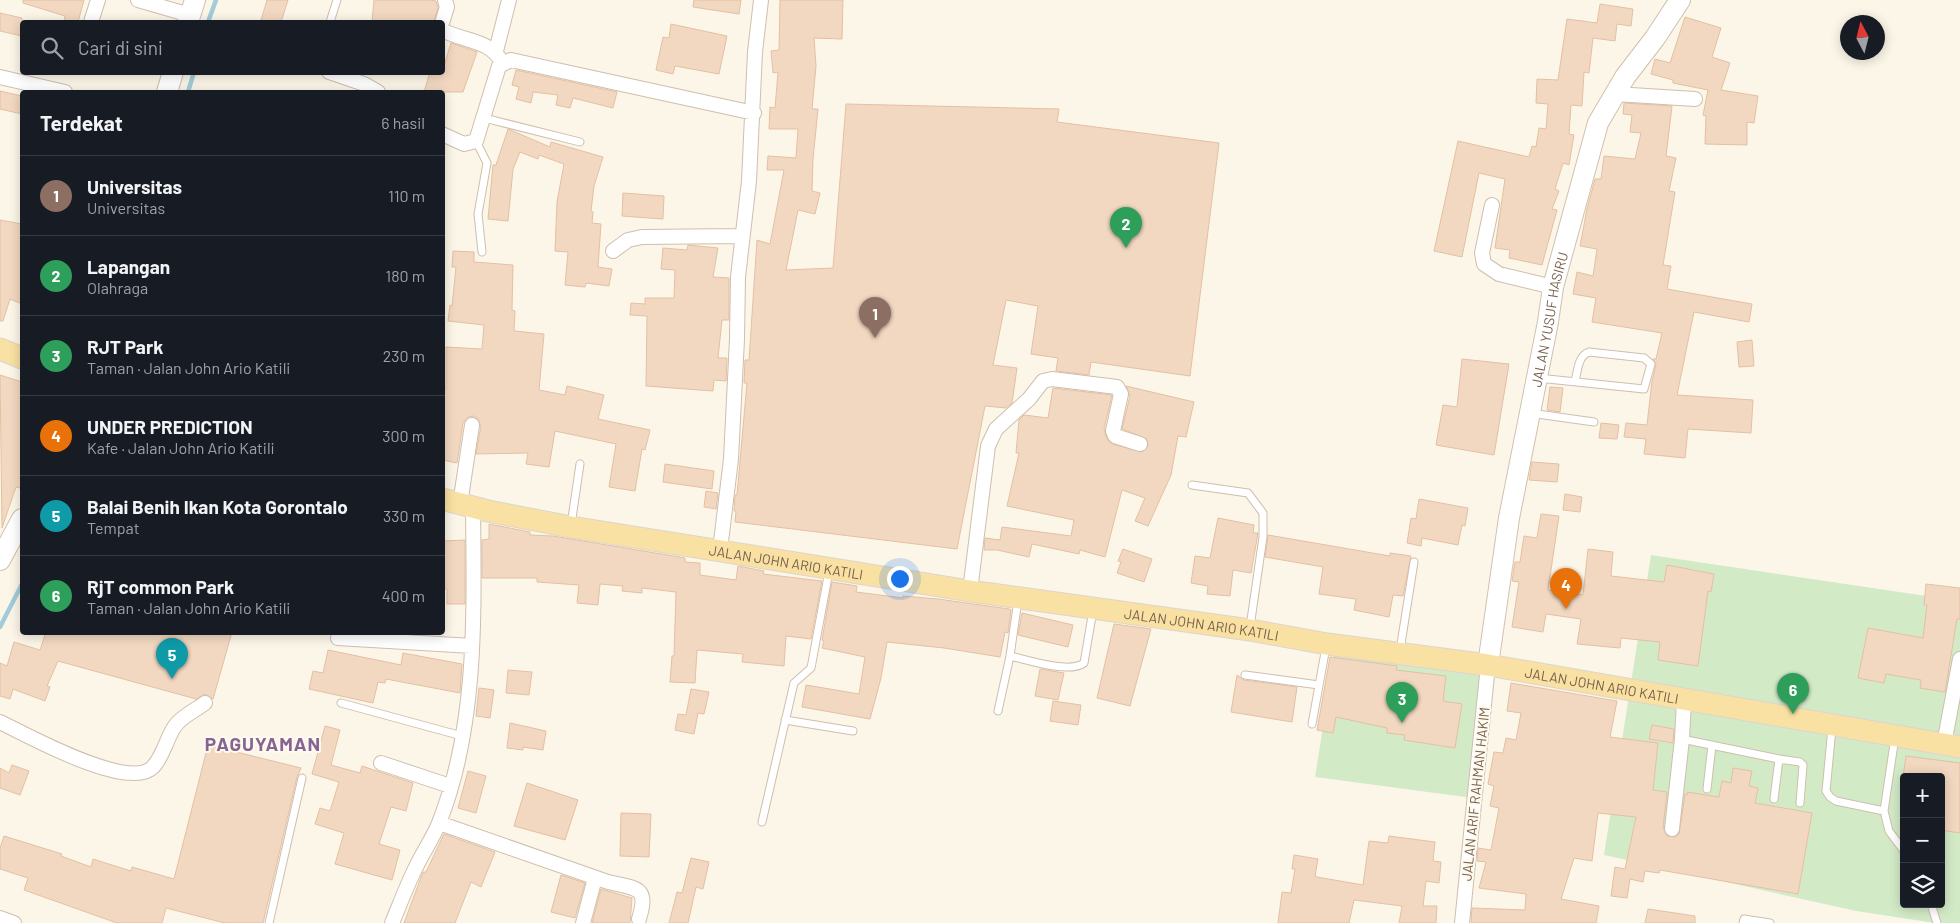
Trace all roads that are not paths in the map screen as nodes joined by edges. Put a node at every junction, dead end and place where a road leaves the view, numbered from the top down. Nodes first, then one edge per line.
1 (98, 0) edge
2 (138, 0) edge
3 (337, 0) edge
4 (445, 0) edge
5 (509, 0) edge
6 (761, 0) edge
7 (1680, 0) edge
8 (191, 12) edge
9 (92, 20) edge
10 (331, 20) edge
11 (443, 20) edge
12 (445, 31) edge
13 (499, 57) junction
14 (172, 75) edge
15 (338, 75) edge
16 (0, 77) edge
17 (56, 90) edge
18 (168, 90) edge
19 (374, 90) edge
20 (1615, 94) junction
21 (1695, 99) dead end
22 (754, 113) junction
23 (484, 118) junction
24 (445, 135) edge
25 (476, 141) junction
26 (580, 142) dead end
27 (1492, 205) dead end
28 (741, 236) junction
29 (613, 251) dead end
30 (482, 252) dead end
31 (1553, 287) junction
32 (0, 350) edge
33 (20, 357) edge
34 (1537, 378) junction
35 (1575, 380) junction
36 (1530, 413) junction
37 (1594, 422) dead end
38 (472, 425) dead end
39 (1140, 444) dead end
40 (580, 464) dead end
41 (1192, 485) dead end
42 (458, 503) edge
43 (20, 523) edge
44 (571, 528) junction
45 (720, 550) junction
46 (0, 560) edge
47 (1414, 562) dead end
48 (829, 568) junction
49 (970, 591) junction
50 (1018, 598) junction
51 (1091, 608) junction
52 (1250, 630) junction
53 (338, 638) dead end
54 (1327, 644) junction
55 (472, 646) junction
56 (1399, 653) junction
57 (1010, 656) junction
58 (1960, 659) edge
59 (1488, 665) junction
60 (1245, 675) dead end
61 (1319, 686) junction
62 (1684, 700) junction
63 (206, 703) dead end
64 (341, 703) dead end
65 (998, 711) dead end
66 (786, 720) junction
67 (0, 722) edge
68 (1312, 724) dead end
69 (1832, 725) junction
70 (853, 731) dead end
71 (462, 736) junction
72 (1895, 736) junction
73 (1682, 739) junction
74 (1712, 745) junction
75 (1952, 745) edge
76 (1779, 759) junction
77 (381, 763) dead end
78 (302, 778) dead end
79 (450, 786) junction
80 (1707, 789) dead end
81 (1774, 799) dead end
82 (1800, 803) dead end
83 (1884, 811) junction
84 (762, 822) dead end
85 (439, 823) junction
86 (1672, 829) dead end
87 (1900, 845) edge
88 (595, 878) junction
89 (1932, 908) edge
90 (0, 918) edge
91 (639, 919) dead end
92 (14, 923) edge
93 (269, 923) edge
94 (392, 923) edge
95 (583, 923) edge
96 (1462, 923) edge
97 (1743, 923) edge
98 (1770, 923) edge
99 (1937, 923) edge

1 - 9 street
2 - 8 street
3 - 10 lane
4 - 11 street
5 - 13 street
6 - 22 street
7 - 20 main road, JALAN YUSUF HASIRU
12 - 13 street
13 - 22 street
13 - 23 street
14 - 18 main road
15 - 19 street
16 - 17 street
20 - 21 street
20 - 31 main road, JALAN YUSUF HASIRU
22 - 28 street
23 - 25 street
23 - 26 lane
24 - 25 street
25 - 30 lane
27 - 31 street
28 - 29 street
28 - 45 street
31 - 34 main road, JALAN YUSUF HASIRU
32 - 33 main road
34 - 35 lane
34 - 36 main road, JALAN YUSUF HASIRU
35 - 35 lane
36 - 37 lane
36 - 59 main road, JALAN YUSUF HASIRU
38 - 42 street
39 - 49 street
40 - 44 lane
41 - 52 lane
42 - 44 main road, JALAN JOHN ARIO KATILI
42 - 55 street
43 - 46 main road
44 - 45 main road, JALAN JOHN ARIO KATILI
45 - 48 main road, JALAN JOHN ARIO KATILI
47 - 56 lane
48 - 49 main road, JALAN JOHN ARIO KATILI
48 - 66 lane
49 - 50 main road, JALAN JOHN ARIO KATILI
50 - 51 main road, JALAN JOHN ARIO KATILI
50 - 57 lane
51 - 52 main road, JALAN JOHN ARIO KATILI
51 - 57 lane
52 - 54 main road, JALAN JOHN ARIO KATILI
53 - 55 street
54 - 56 main road, JALAN JOHN ARIO KATILI
54 - 61 lane
55 - 71 street
56 - 59 main road, JALAN JOHN ARIO KATILI
57 - 65 lane
58 - 75 street
59 - 62 main road, JALAN JOHN ARIO KATILI
59 - 96 street, JALAN ARIF RAHMAN HAKIM
60 - 61 lane
61 - 68 lane
62 - 69 main road, JALAN JOHN ARIO KATILI
62 - 73 street
63 - 67 street
64 - 71 lane
66 - 70 lane
66 - 84 lane
69 - 72 main road, JALAN JOHN ARIO KATILI
69 - 83 lane
71 - 79 street
72 - 75 main road, JALAN JOHN ARIO KATILI
72 - 83 lane
73 - 74 lane
73 - 86 street
74 - 76 lane
74 - 80 lane
76 - 81 lane
76 - 82 lane
77 - 79 street
78 - 93 lane
79 - 85 street
83 - 87 lane
85 - 88 street
85 - 94 street
88 - 91 street
88 - 95 street
89 - 99 lane
90 - 92 street
97 - 98 lane

